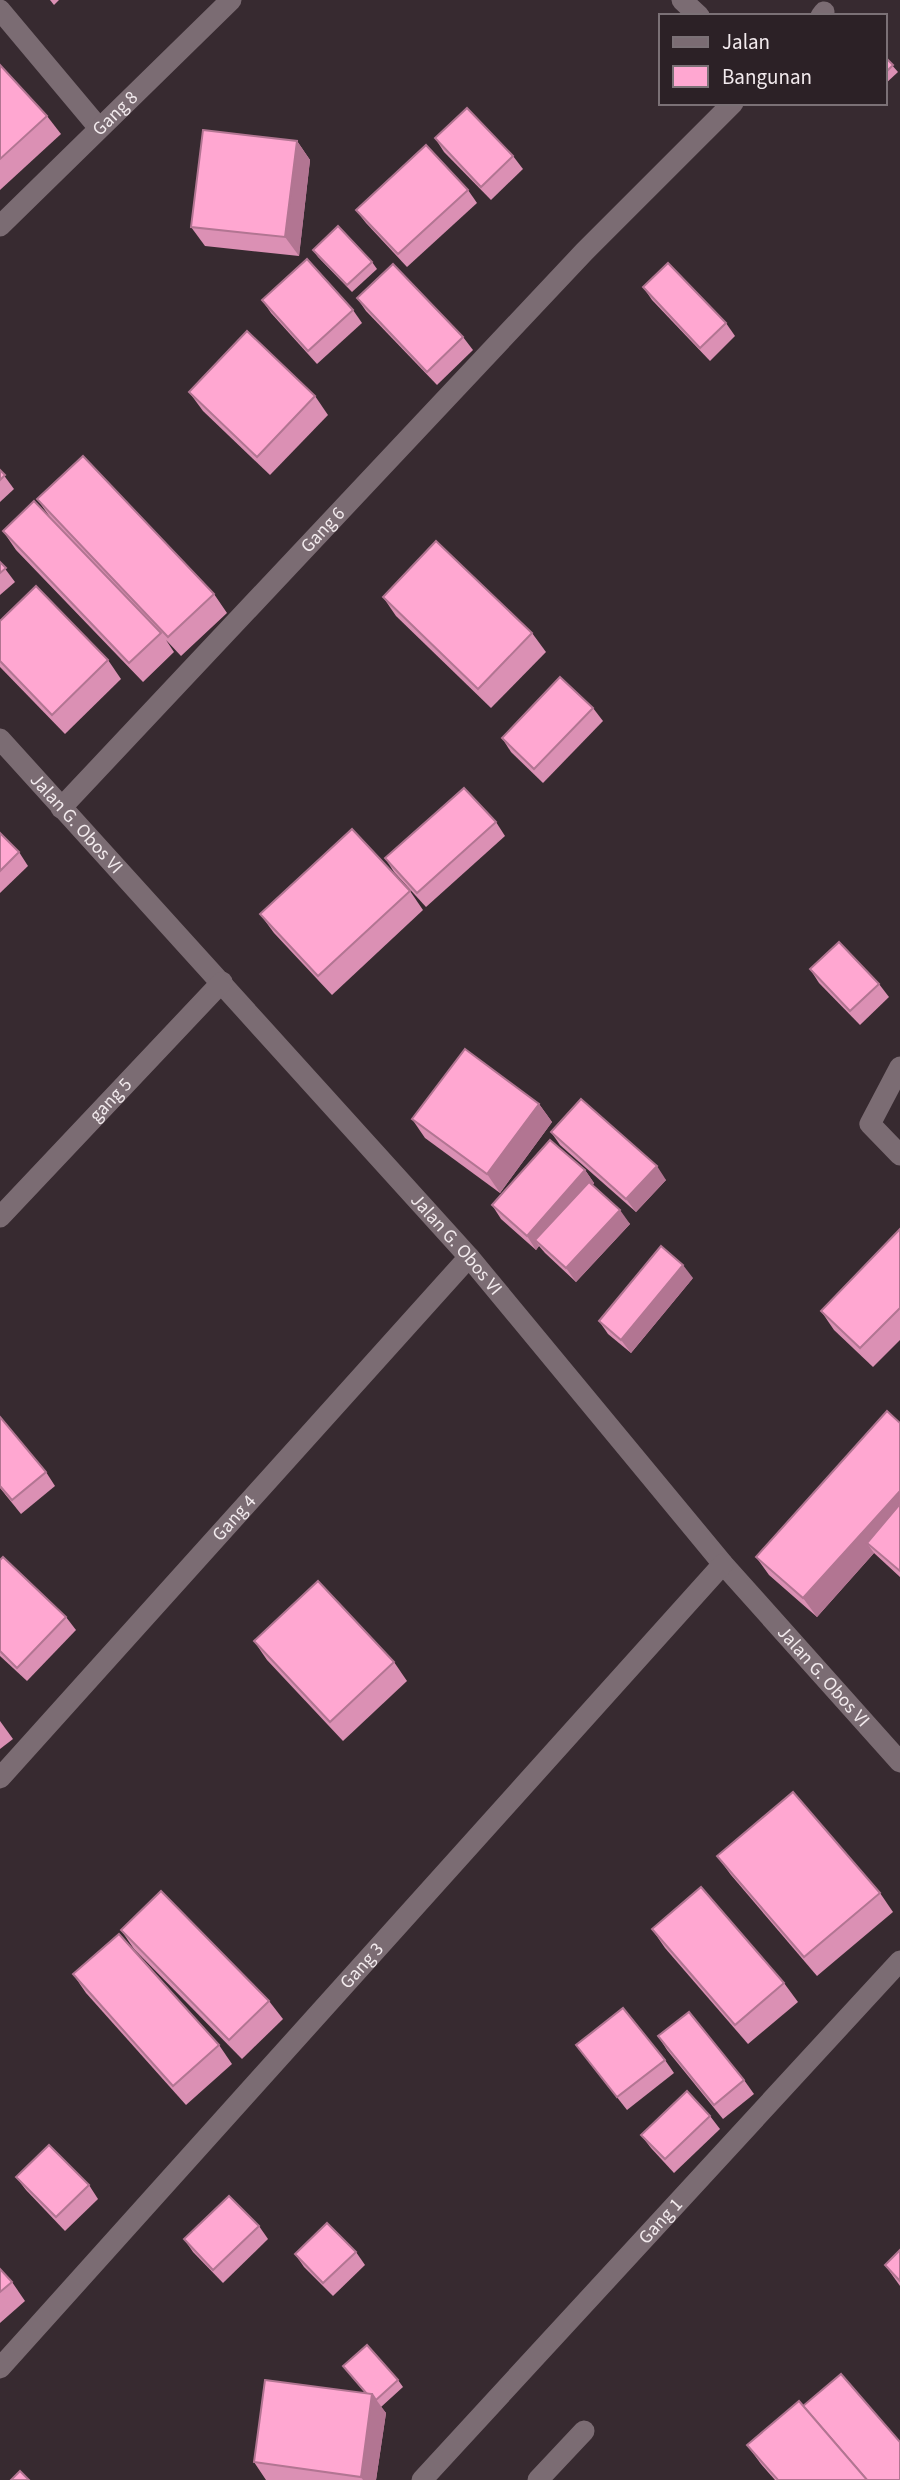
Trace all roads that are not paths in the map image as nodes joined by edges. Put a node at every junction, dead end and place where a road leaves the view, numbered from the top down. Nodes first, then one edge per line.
1 (231, 0) edge
2 (682, 0) edge
3 (0, 10) edge
4 (697, 14) edge
5 (731, 105) edge
6 (99, 128) junction
7 (0, 226) edge
8 (0, 738) edge
9 (61, 808) junction
10 (222, 982) junction
11 (900, 1067) edge
12 (900, 1155) edge
13 (0, 1217) edge
14 (469, 1257) junction
15 (723, 1564) junction
16 (900, 1762) edge
17 (0, 1778) edge
18 (900, 1961) edge
19 (0, 2368) edge
20 (584, 2431) dead end
21 (422, 2480) edge
22 (538, 2480) edge

1 - 6 street, Gang 8
2 - 4 street
3 - 6 street
5 - 9 street, Gang 6
6 - 7 street, Gang 8
8 - 9 street, Jalan G. Obos VI
9 - 10 street, Jalan G. Obos VI
10 - 13 street, gang 5
10 - 14 street, Jalan G. Obos VI
11 - 12 street
14 - 15 street, Jalan G. Obos VI
14 - 17 street, Gang 4
15 - 16 street, Jalan G. Obos VI
15 - 19 street, Gang 3
18 - 21 street, Gang 1
20 - 22 street

